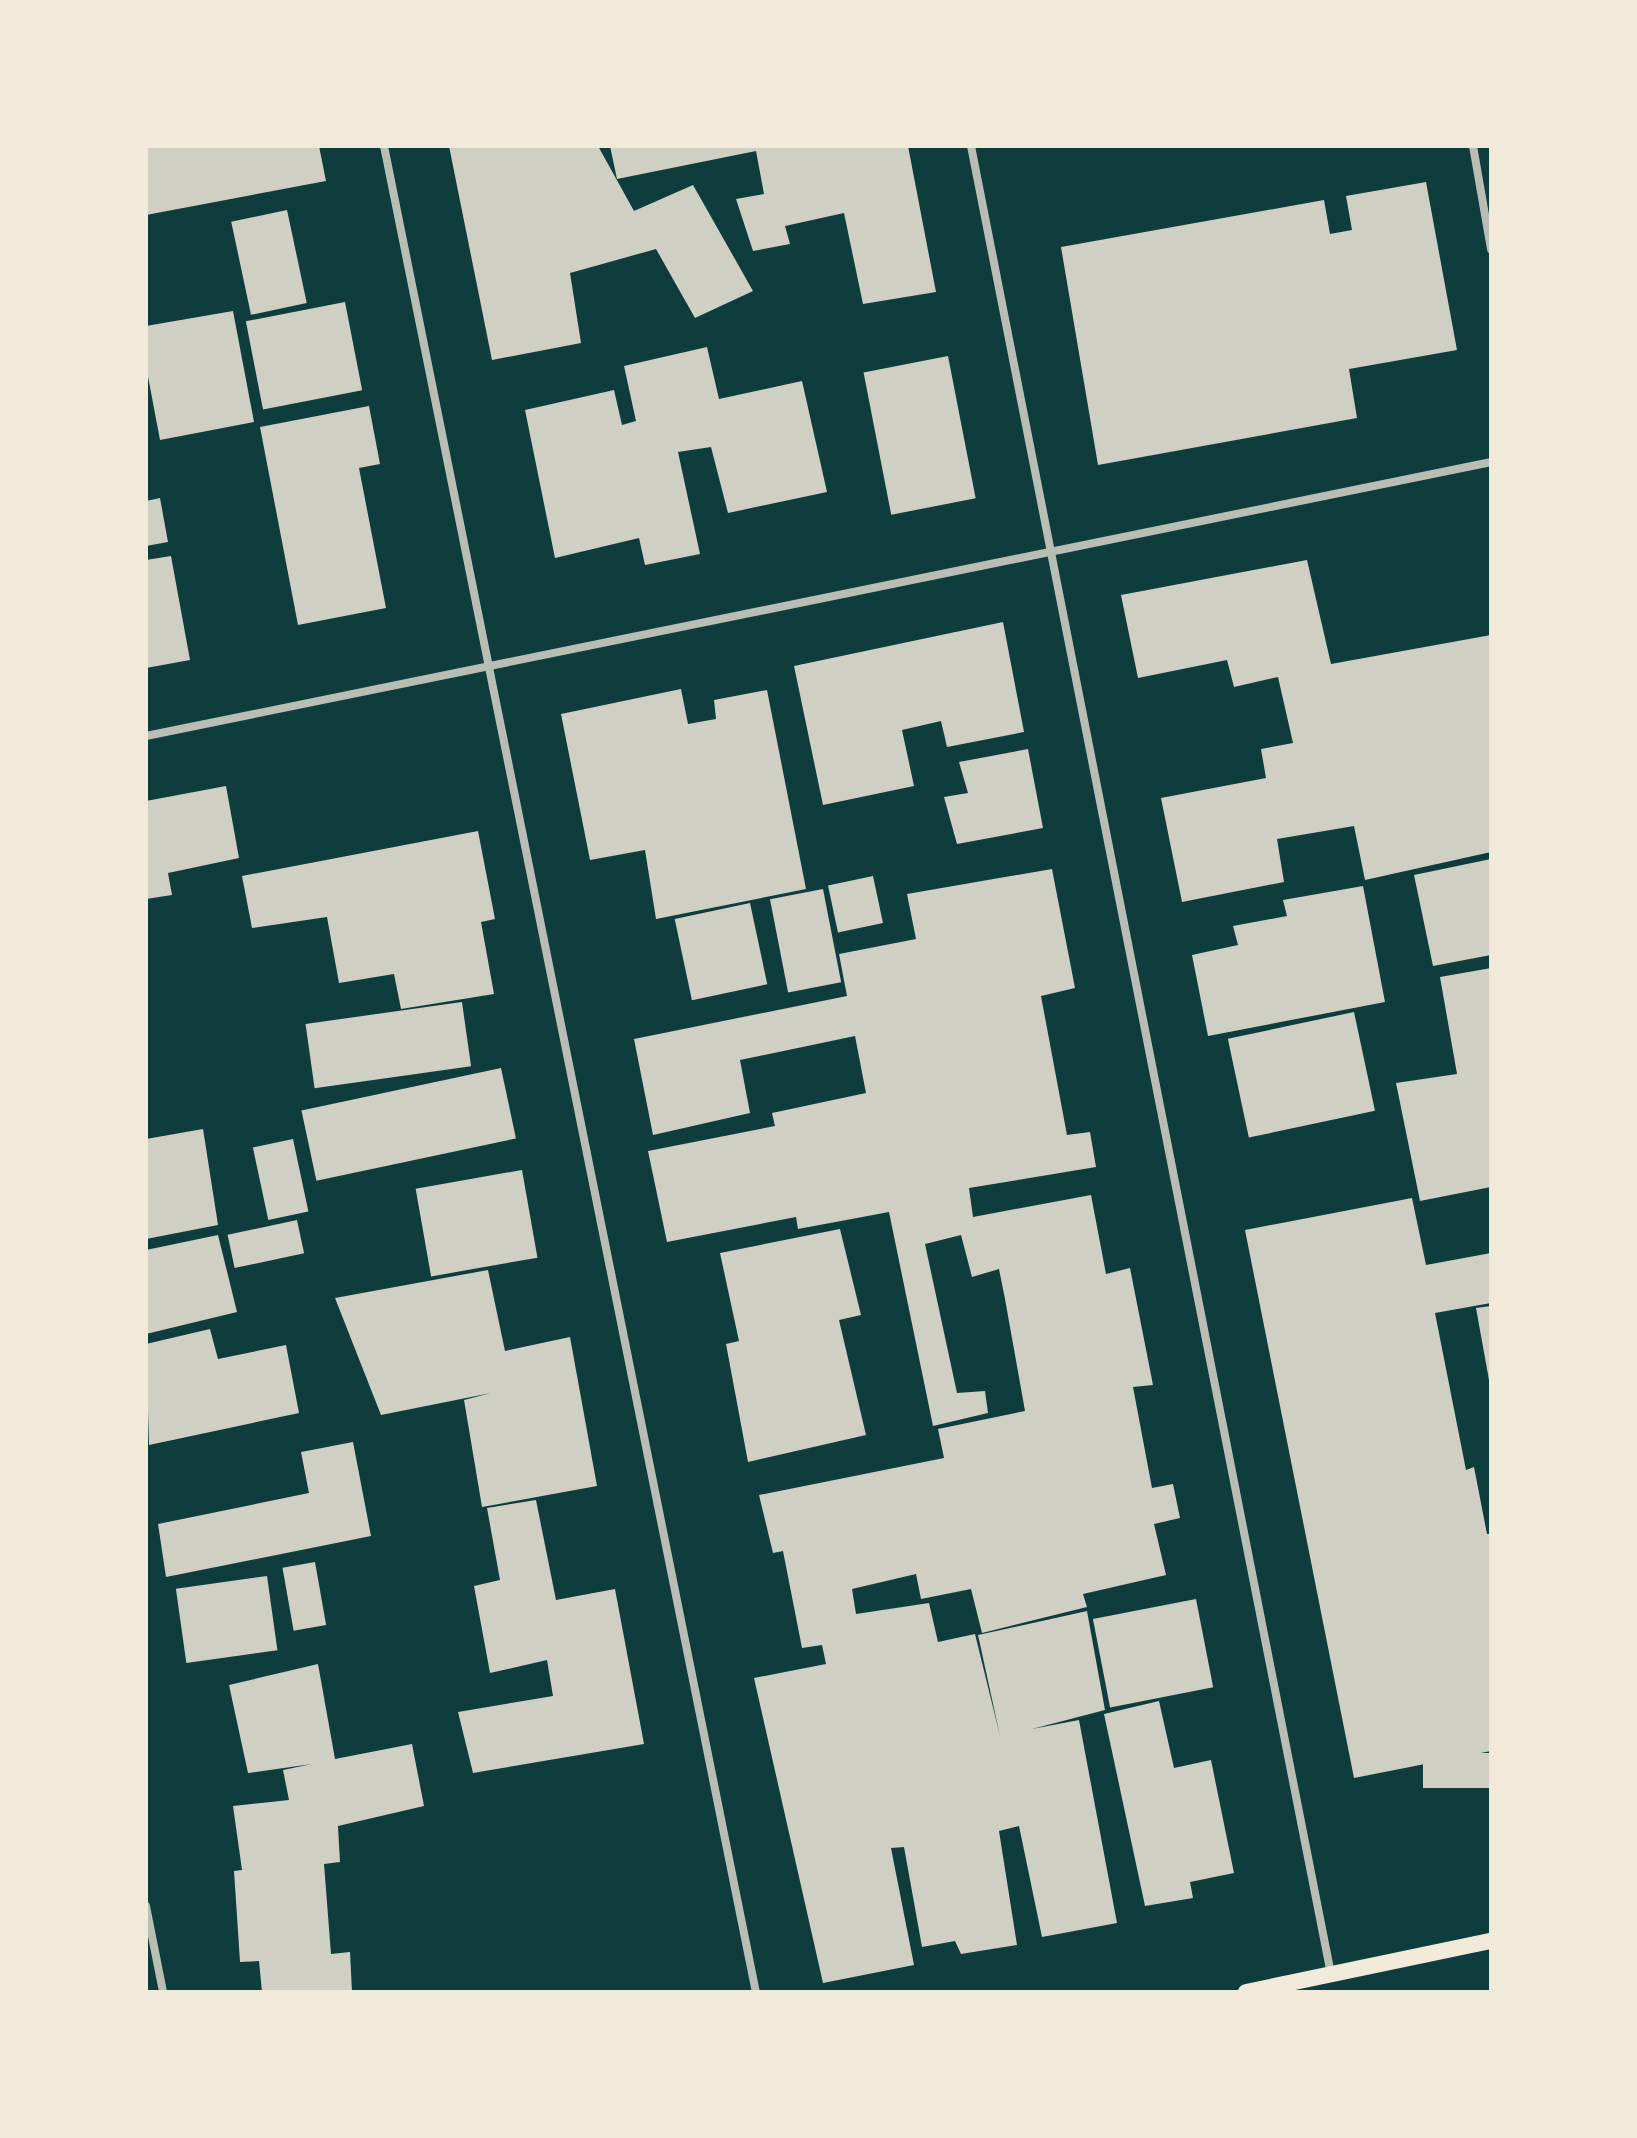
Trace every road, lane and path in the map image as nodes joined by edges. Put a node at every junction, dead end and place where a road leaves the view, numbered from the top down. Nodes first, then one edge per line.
1 (384, 146) edge
2 (971, 146) edge
3 (1473, 146) edge
4 (1491, 249) edge
5 (1491, 462) edge
6 (1051, 552) junction
7 (489, 666) junction
8 (146, 736) edge
9 (146, 1906) edge
10 (1491, 1941) edge
11 (1331, 1976) junction
12 (163, 1992) edge
13 (756, 1992) edge
14 (1246, 1992) edge

1 - 7 street
2 - 6 street
3 - 4 street
5 - 6 street
6 - 7 street
6 - 11 street
7 - 8 street
7 - 13 street
9 - 12 street
10 - 11 main road
11 - 14 main road

